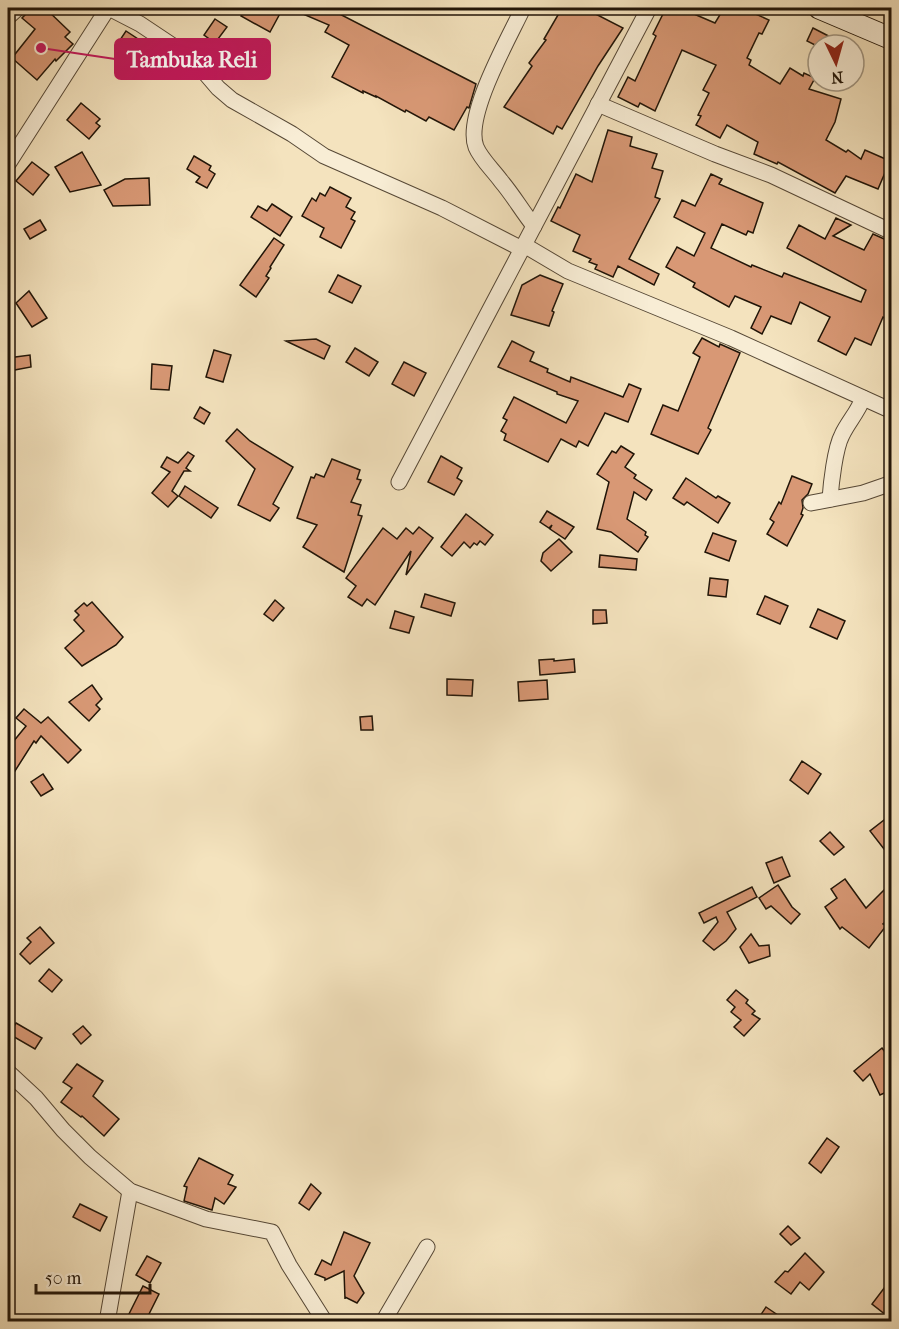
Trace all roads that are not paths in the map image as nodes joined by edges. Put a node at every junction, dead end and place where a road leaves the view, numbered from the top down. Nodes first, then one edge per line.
1 (18, 8) edge
2 (109, 8) edge
3 (523, 8) edge
4 (649, 8) edge
5 (819, 8) edge
6 (8, 17) edge
7 (891, 39) edge
8 (598, 104) junction
9 (8, 164) edge
10 (534, 226) junction
11 (891, 232) edge
12 (523, 247) junction
13 (863, 398) junction
14 (891, 411) edge
15 (399, 482) dead end
16 (891, 483) edge
17 (830, 499) junction
18 (811, 503) dead end
19 (8, 1072) edge
20 (130, 1191) junction
21 (427, 1247) dead end
22 (107, 1322) edge
23 (325, 1322) edge
24 (383, 1322) edge

1 - 6 street
2 - 9 street
2 - 12 street
3 - 10 street
4 - 8 street
5 - 7 street
8 - 10 street
8 - 11 street
10 - 12 street
12 - 13 street
12 - 15 street
13 - 14 street
13 - 17 street
16 - 17 street
17 - 18 street
19 - 20 street
20 - 22 street
20 - 23 street
21 - 24 street

